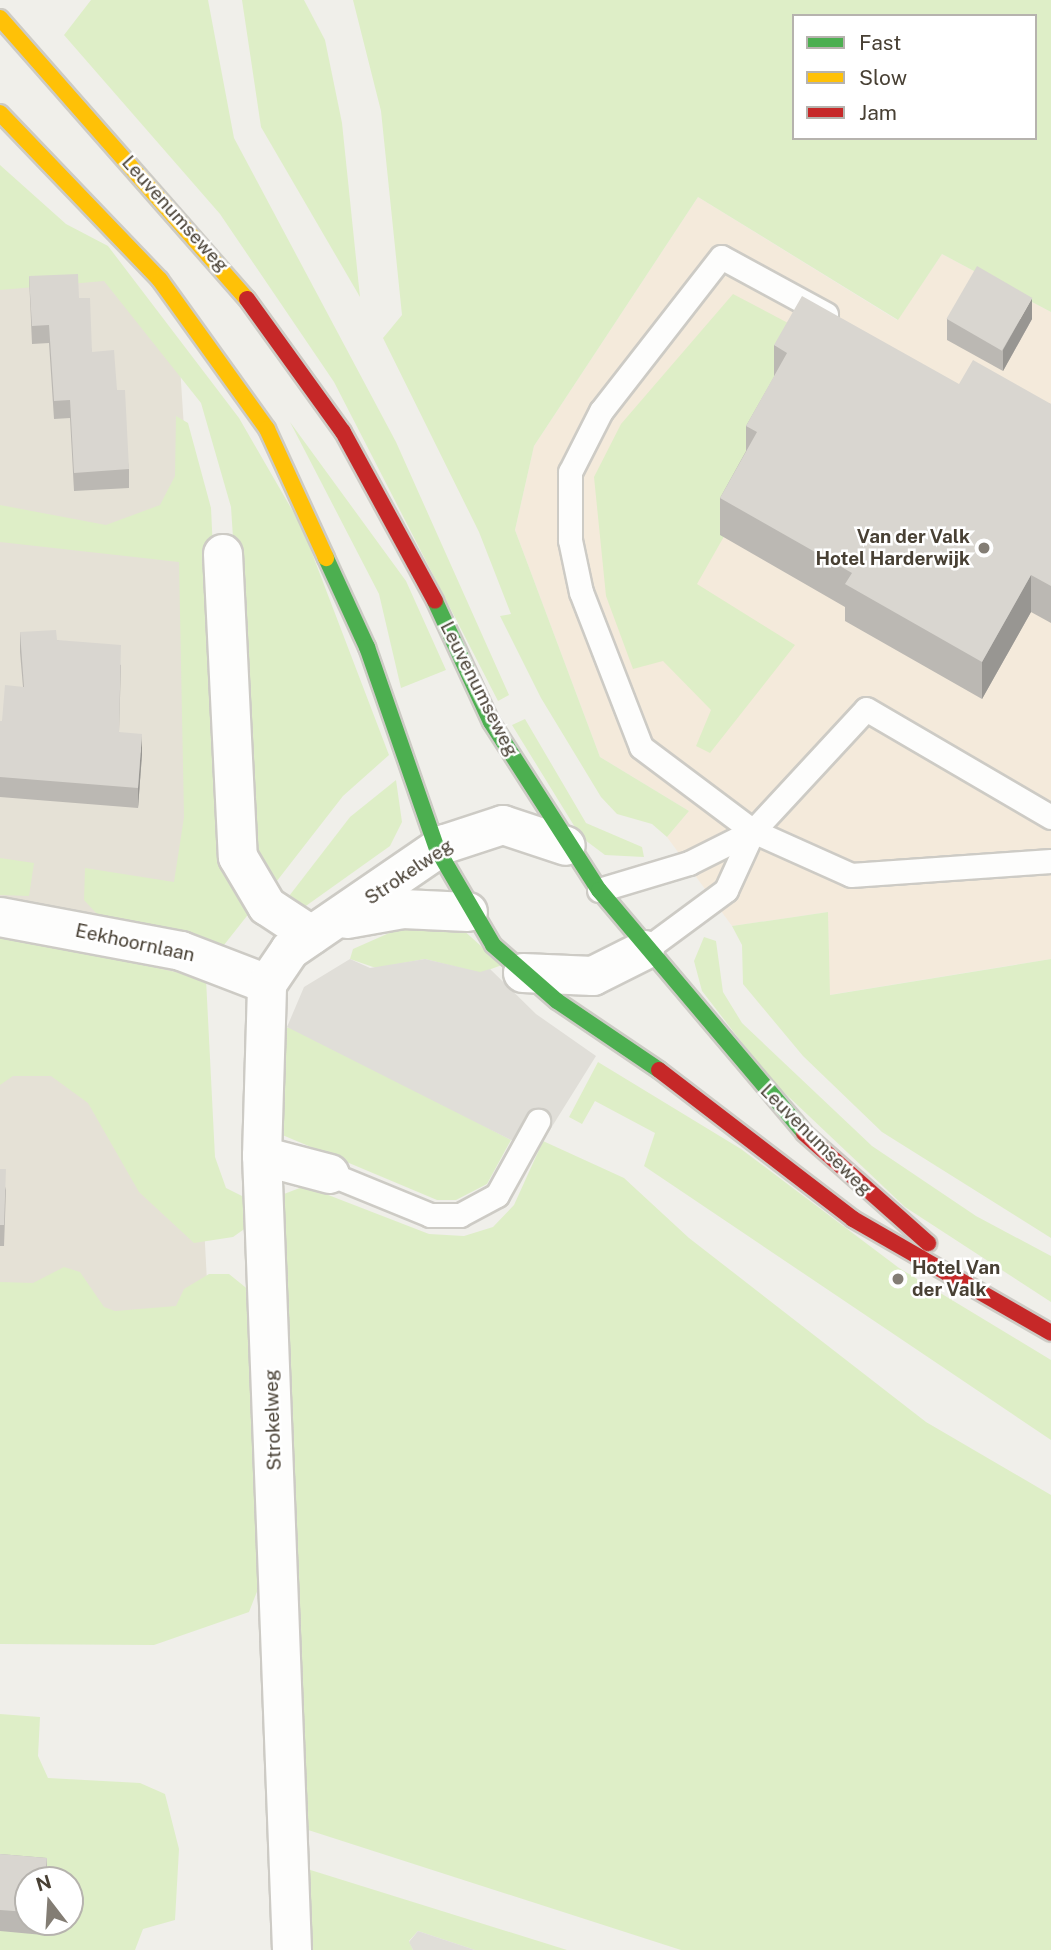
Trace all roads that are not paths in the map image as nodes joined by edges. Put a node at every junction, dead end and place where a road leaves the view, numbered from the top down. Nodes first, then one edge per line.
1 (0, 18) edge
2 (0, 113) edge
3 (852, 329) edge
4 (223, 554) dead end
5 (1051, 817) edge
6 (753, 831) junction
7 (566, 846) junction
8 (437, 849) junction
9 (1051, 861) edge
10 (599, 890) junction
11 (468, 912) junction
12 (0, 917) edge
13 (323, 929) junction
14 (645, 950) junction
15 (523, 973) junction
16 (267, 984) junction
17 (538, 1121) dead end
18 (262, 1156) junction
19 (330, 1174) joint
20 (1013, 1313) junction
21 (1051, 1333) edge
22 (292, 1950) edge

1 - 7 main road, Leuvenumseweg
2 - 8 main road, Leuvenumseweg
3 - 6 lane
4 - 13 street
5 - 6 lane
6 - 9 lane
6 - 10 lane
6 - 14 lane
7 - 8 street, Strokelweg
7 - 10 main road, Leuvenumseweg
8 - 11 main road, Leuvenumseweg
8 - 13 street, Strokelweg
10 - 14 main road, Leuvenumseweg
11 - 13 street, Strokelweg
11 - 15 main road, Leuvenumseweg
12 - 16 street, Eekhoornlaan
13 - 16 street, Strokelweg
14 - 15 street
14 - 20 main road, Leuvenumseweg
15 - 20 main road, Leuvenumseweg
16 - 18 street, Strokelweg
17 - 19 lane
18 - 19 street
18 - 22 street, Strokelweg
20 - 21 main road, Leuvenumseweg

